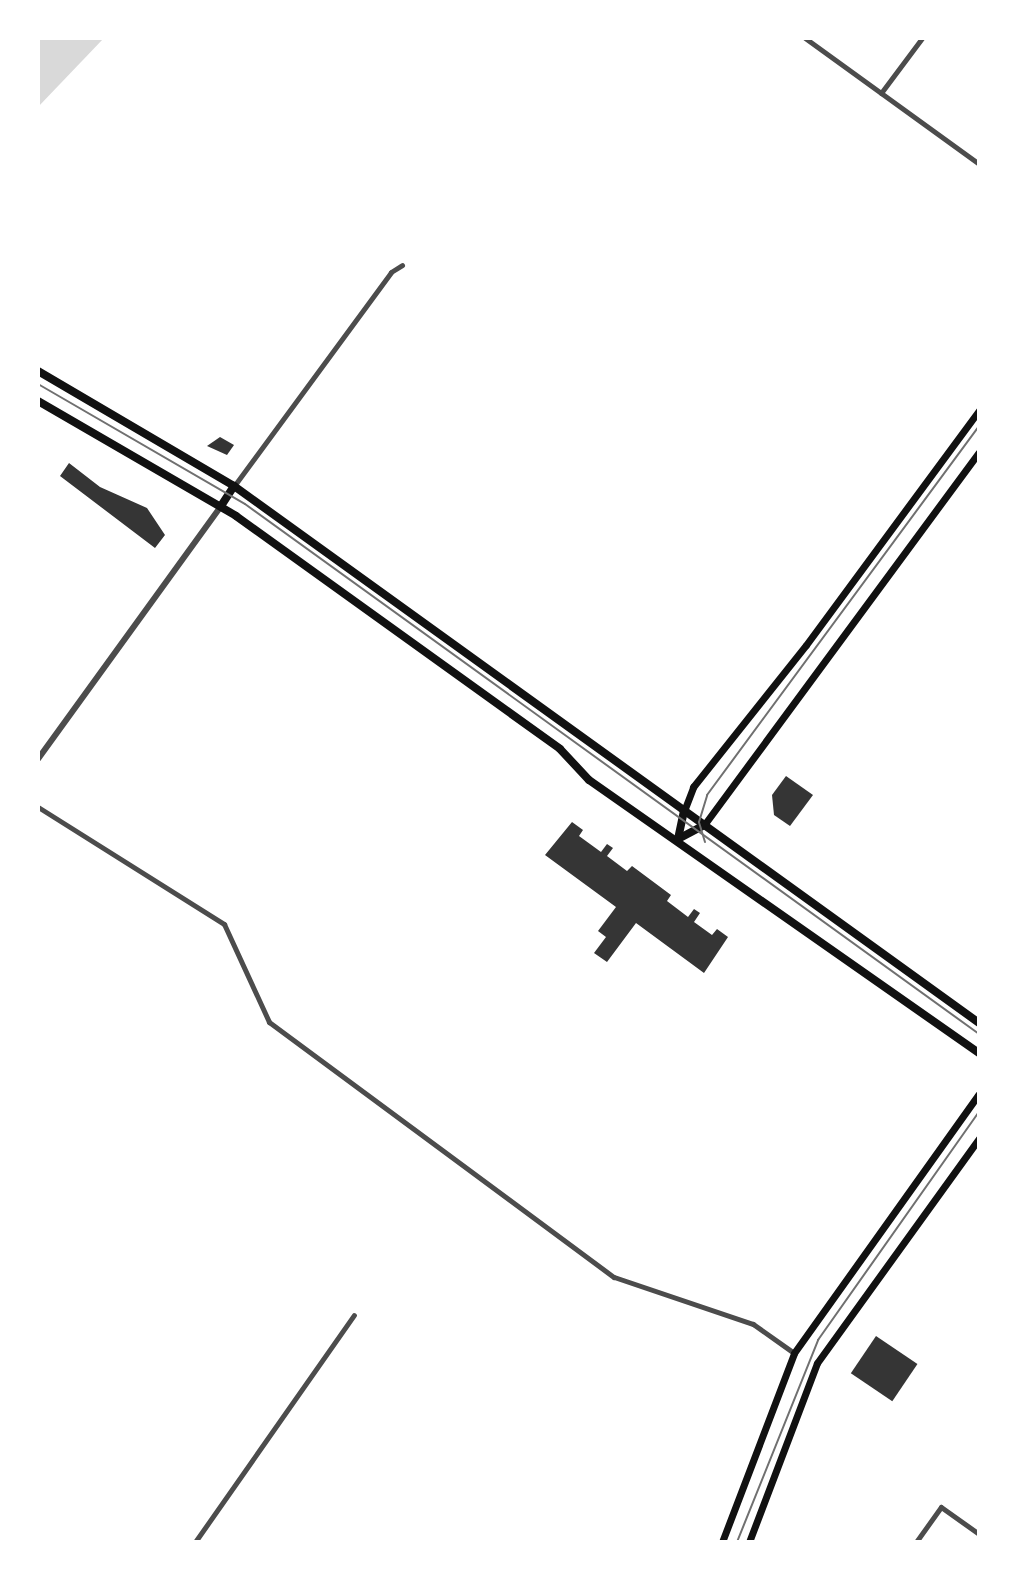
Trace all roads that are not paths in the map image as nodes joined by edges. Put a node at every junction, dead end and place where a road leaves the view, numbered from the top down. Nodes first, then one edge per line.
1 (805, 38) edge
2 (922, 38) edge
3 (881, 93) junction
4 (979, 164) edge
5 (402, 265) dead end
6 (38, 371) edge
7 (38, 401) edge
8 (979, 410) edge
9 (979, 452) edge
10 (234, 486) junction
11 (221, 506) junction
12 (38, 759) edge
13 (38, 807) edge
14 (684, 811) junction
15 (704, 825) junction
16 (678, 839) junction
17 (979, 1023) edge
18 (979, 1053) edge
19 (979, 1094) edge
20 (979, 1138) edge
21 (354, 1315) dead end
22 (794, 1353) junction
23 (979, 1534) edge
24 (195, 1542) edge
25 (722, 1542) edge
26 (749, 1542) edge
27 (916, 1542) edge

1 - 3 street
2 - 3 street
3 - 4 street
5 - 10 street
6 - 10 main road
7 - 11 main road
8 - 14 main road
9 - 15 main road
10 - 11 main road
10 - 14 main road
11 - 12 street
11 - 16 main road
13 - 22 street
14 - 15 main road
14 - 16 main road
15 - 16 main road
15 - 17 main road
16 - 18 main road
19 - 22 main road
20 - 26 main road
21 - 24 street
22 - 25 main road
23 - 27 street

